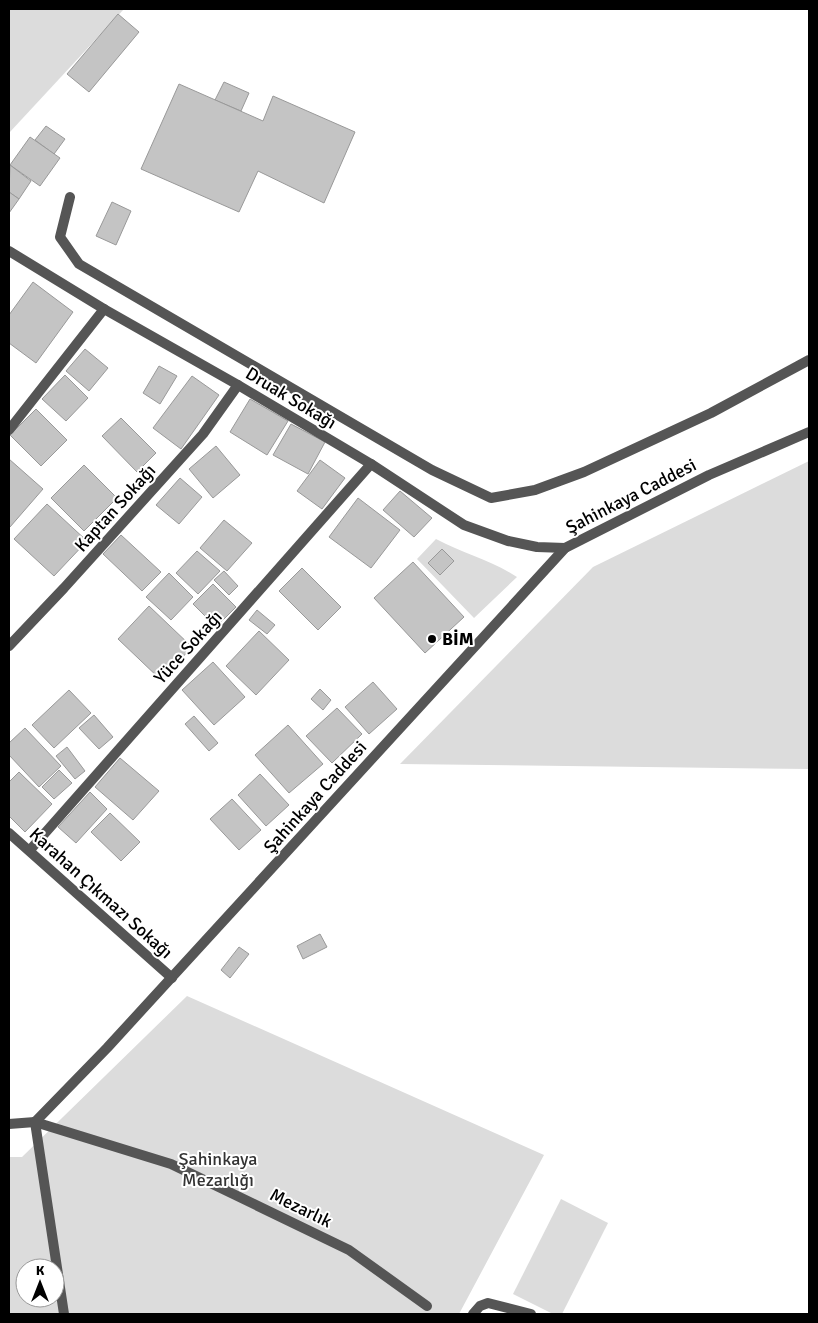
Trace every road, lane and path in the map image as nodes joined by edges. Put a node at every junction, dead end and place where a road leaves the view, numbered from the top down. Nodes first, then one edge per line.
1 (70, 197) dead end
2 (9, 251) edge
3 (104, 310) junction
4 (809, 360) edge
5 (238, 385) junction
6 (9, 430) edge
7 (809, 432) edge
8 (371, 464) junction
9 (565, 548) junction
10 (9, 646) edge
11 (9, 833) edge
12 (30, 850) junction
13 (172, 978) junction
14 (35, 1122) junction
15 (9, 1124) edge
16 (428, 1306) dead end
17 (64, 1314) edge
18 (472, 1314) edge
19 (531, 1314) edge

1 - 4 street
2 - 3 street, Druak Sokağı
3 - 5 street, Druak Sokağı
3 - 6 street
5 - 8 street, Druak Sokağı
5 - 10 street, Kaptan Sokağı
7 - 9 street, Şahinkaya Caddesi
8 - 9 street, Druak Sokağı
8 - 12 street, Yüce Sokağı
9 - 13 street, Şahinkaya Caddesi
11 - 12 street, Karahan Çıkmazı Sokağı
12 - 13 street, Karahan Çıkmazı Sokağı
13 - 14 street, Şahinkaya Caddesi
14 - 15 street
14 - 16 street, Mezarlık
14 - 17 street
18 - 19 street

